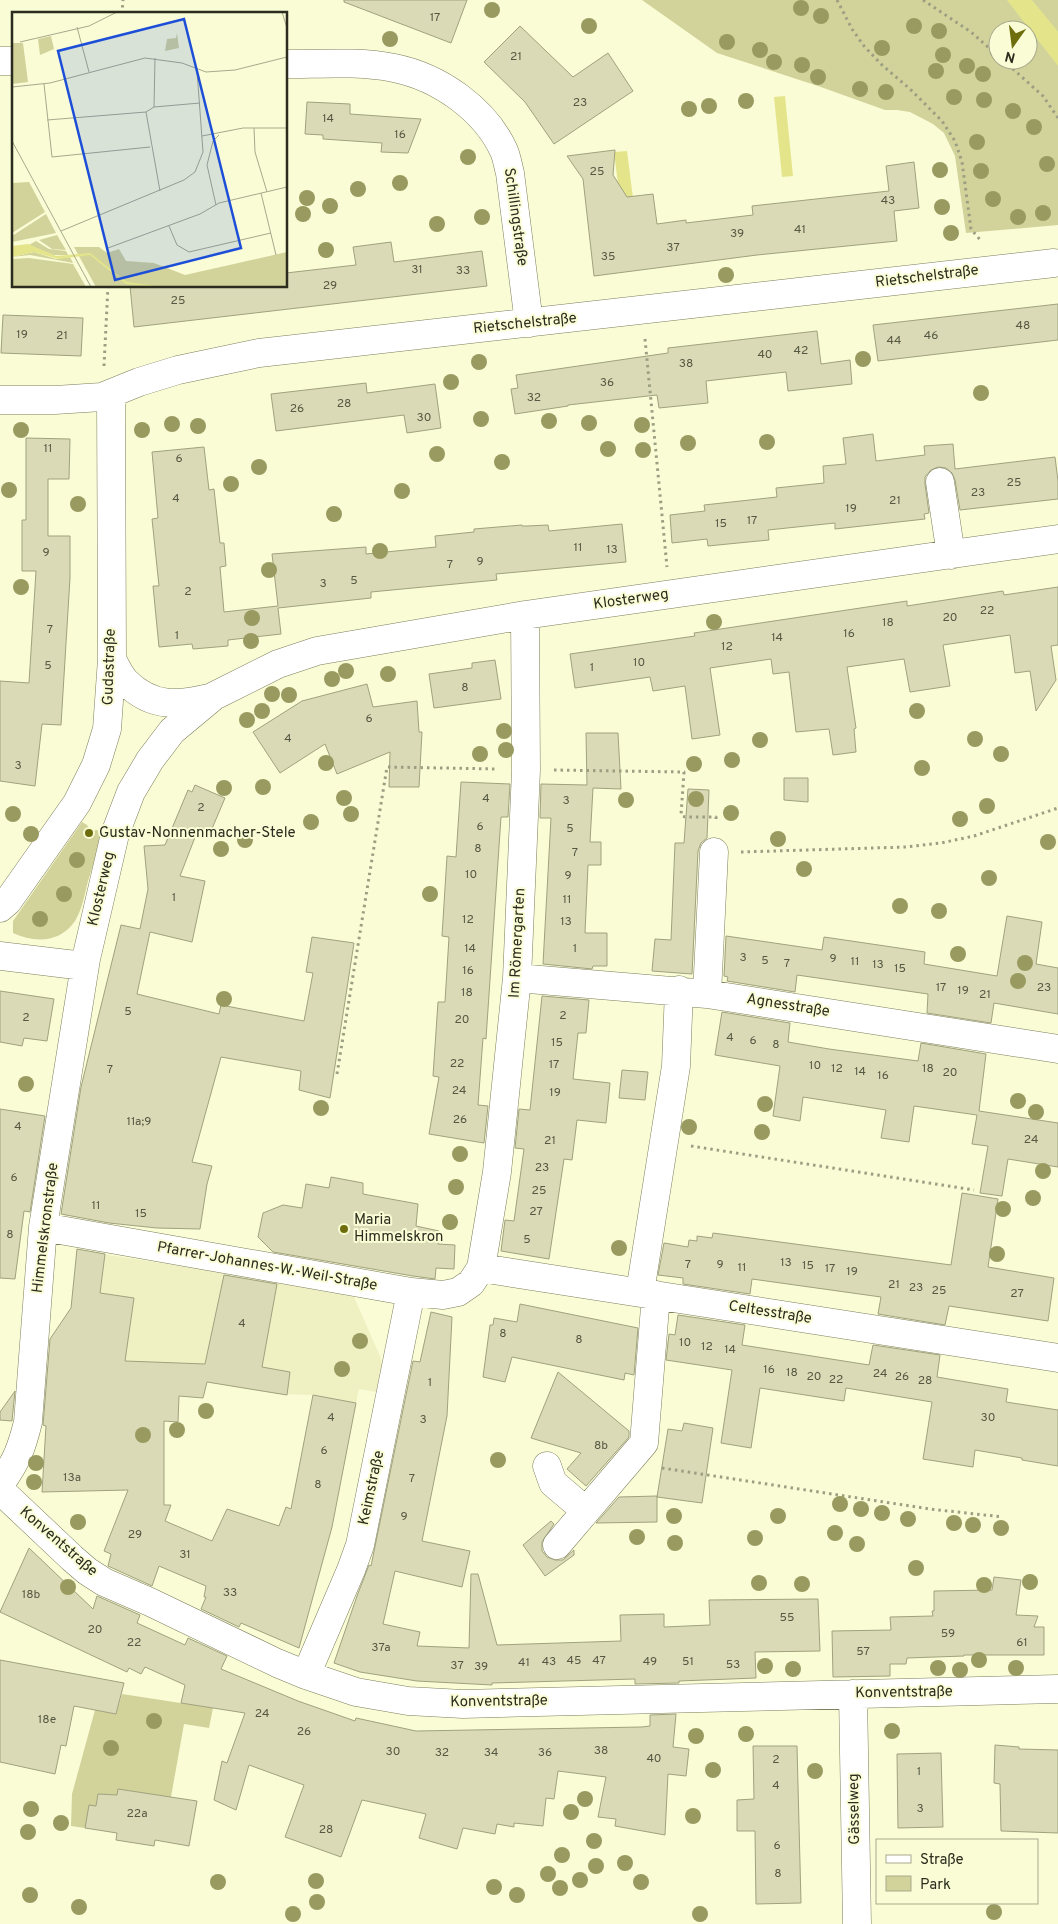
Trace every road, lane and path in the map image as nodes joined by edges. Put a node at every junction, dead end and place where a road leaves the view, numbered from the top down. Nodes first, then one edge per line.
1 (838, 0) edge
2 (923, 0) edge
3 (988, 47) edge
4 (288, 64) edge
5 (1014, 70) edge
6 (1058, 118) edge
7 (1054, 263) dead end
8 (1004, 269) junction
9 (108, 288) edge
10 (643, 310) junction
11 (529, 323) junction
12 (106, 395) junction
13 (0, 400) edge
14 (940, 482) dead end
15 (1058, 539) edge
16 (951, 555) junction
17 (670, 595) junction
18 (525, 615) junction
19 (112, 659) junction
20 (214, 696) junction
21 (526, 770) junction
22 (1058, 808) edge
23 (714, 852) junction
24 (0, 908) edge
25 (0, 956) edge
26 (84, 966) junction
27 (517, 978) junction
28 (679, 990) junction
29 (708, 994) junction
30 (1058, 1049) edge
31 (337, 1074) dead end
32 (664, 1142) junction
33 (974, 1190) dead end
34 (43, 1227) junction
35 (481, 1268) junction
36 (411, 1292) junction
37 (648, 1294) junction
38 (1058, 1358) edge
39 (635, 1454) junction
40 (547, 1466) dead end
41 (0, 1484) edge
42 (0, 1490) edge
43 (586, 1511) junction
44 (1003, 1517) dead end
45 (557, 1545) dead end
46 (306, 1676) junction
47 (1058, 1690) edge
48 (854, 1694) junction
49 (857, 1924) edge

1 - 8 path
2 - 3 path
4 - 11 street, Schillingstraße
5 - 6 path
7 - 8 street, Rietschelstraße
8 - 10 street, Rietschelstraße
9 - 12 path
10 - 11 street, Rietschelstraße
10 - 17 path
11 - 12 street, Rietschelstraße
12 - 13 street, Rietschelstraße
12 - 19 street, Gudastraße
14 - 16 street
15 - 16 street, Klosterweg
16 - 17 street, Klosterweg
17 - 18 street, Klosterweg
18 - 20 street, Klosterweg
18 - 21 street, Im Römergarten
19 - 20 street, Klosterweg
19 - 24 street, Gudastraße
20 - 26 street, Klosterweg
21 - 23 path
21 - 27 street, Im Römergarten
21 - 31 path
22 - 23 path
23 - 29 street
25 - 26 street
26 - 34 street, Himmelskronstraße
27 - 28 street, Agnesstraße
27 - 35 street, Im Römergarten
28 - 29 street, Agnesstraße
28 - 32 street
29 - 30 street, Agnesstraße
32 - 33 path
32 - 37 street
34 - 36 street, Pfarrer-Johannes-W.-Weil-Straße
34 - 41 street, Himmelskronstraße
35 - 36 street, Pfarrer-Johannes-W.-Weil-Straße
35 - 37 street, Celtesstraße
36 - 46 street, Keimstraße
37 - 38 street, Celtesstraße
37 - 39 street
39 - 43 street
39 - 44 path
40 - 43 street
42 - 46 street, Konventstraße
43 - 45 street
46 - 48 street, Konventstraße
47 - 48 street, Konventstraße
48 - 49 street, Gässelweg

